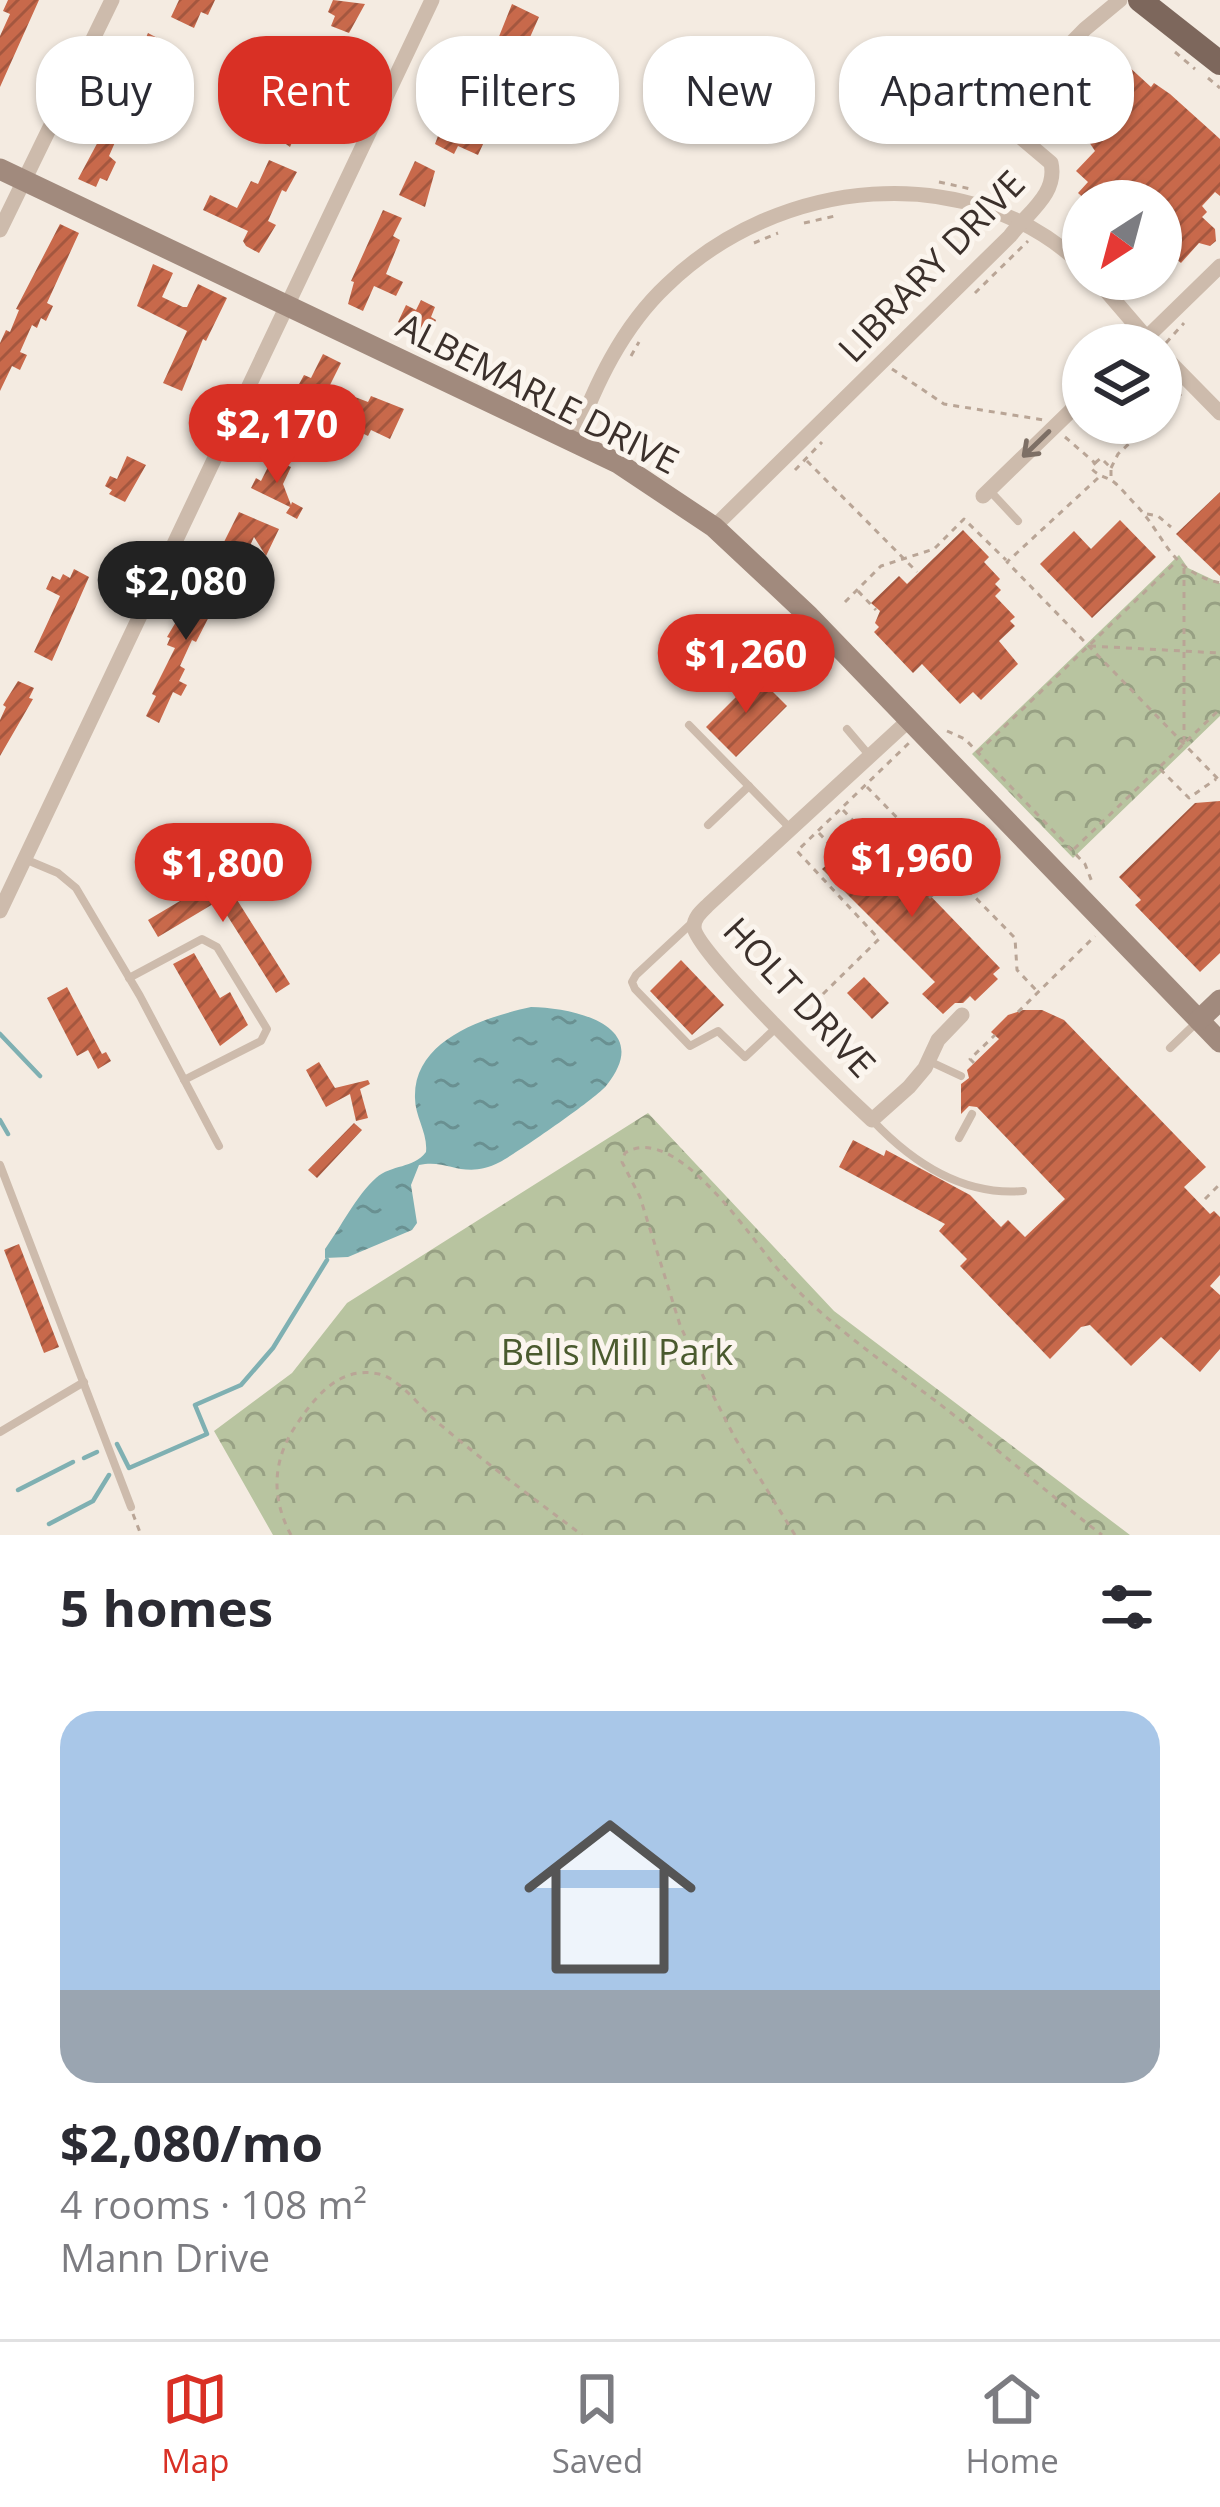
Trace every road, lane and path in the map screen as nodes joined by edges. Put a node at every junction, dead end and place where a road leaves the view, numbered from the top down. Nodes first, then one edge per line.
1 (112, 0) edge
2 (432, 0) edge
3 (1120, 0) edge
4 (1140, 0) edge
5 (1220, 63) edge
6 (0, 169) edge
7 (932, 181) dead end
8 (26, 182) junction
9 (983, 192) dead end
10 (846, 214) dead end
11 (806, 223) dead end
12 (1016, 228) junction
13 (786, 229) dead end
14 (0, 230) edge
15 (1032, 246) dead end
16 (743, 248) dead end
17 (1062, 254) edge
18 (1220, 266) edge
19 (1113, 300) edge
20 (287, 305) junction
21 (1189, 318) dead end
22 (1132, 324) edge
23 (1169, 324) edge
24 (1180, 324) edge
25 (642, 338) dead end
26 (631, 356) dead end
27 (883, 362) junction
28 (1182, 377) edge
29 (1220, 413) edge
30 (1062, 419) edge
31 (1054, 427) junction
32 (574, 442) junction
33 (1129, 444) edge
34 (806, 459) dead end
35 (1095, 463) junction
36 (1111, 468) junction
37 (1100, 478) junction
38 (1111, 479) junction
39 (986, 493) joint
40 (1146, 515) junction
41 (1018, 521) dead end
42 (714, 527) junction
43 (1171, 527) dead end
44 (1179, 560) junction
45 (906, 561) junction
46 (1007, 562) junction
47 (1184, 566) junction
48 (917, 572) dead end
49 (1220, 584) edge
50 (857, 590) junction
51 (844, 602) dead end
52 (876, 610) dead end
53 (1089, 646) junction
54 (1184, 650) junction
55 (1220, 653) edge
56 (1220, 710) edge
57 (688, 725) dead end
58 (914, 727) junction
59 (847, 729) dead end
60 (947, 731) dead end
61 (1184, 744) junction
62 (978, 752) junction
63 (870, 756) junction
64 (1159, 768) junction
65 (1219, 779) edge
66 (864, 784) junction
67 (749, 786) junction
68 (842, 808) junction
69 (708, 825) dead end
70 (1010, 825) junction
71 (789, 827) junction
72 (862, 830) dead end
73 (818, 832) junction
74 (833, 848) dead end
75 (1072, 851) junction
76 (24, 859) junction
77 (956, 878) junction
78 (1096, 894) dead end
79 (929, 898) dead end
80 (0, 911) edge
81 (695, 920) junction
82 (1107, 925) junction
83 (129, 978) junction
84 (1037, 992) junction
85 (823, 994) dead end
86 (1220, 1000) edge
87 (1018, 1012) dead end
88 (962, 1015) dead end
89 (1199, 1020) junction
90 (778, 1026) junction
91 (995, 1035) dead end
92 (1220, 1042) edge
93 (1170, 1048) dead end
94 (929, 1061) junction
95 (974, 1063) dead end
96 (962, 1076) dead end
97 (184, 1080) junction
98 (972, 1114) dead end
99 (872, 1120) junction
100 (959, 1138) dead end
101 (219, 1146) dead end
102 (0, 1166) edge
103 (1220, 1184) edge
104 (1023, 1191) dead end
105 (1205, 1199) dead end
106 (84, 1382) junction
107 (0, 1432) edge
108 (131, 1507) joint
109 (141, 1535) edge
110 (291, 1535) edge
111 (582, 1535) edge
112 (794, 1535) edge
113 (1102, 1535) edge

1 - 8 street
2 - 20 street
3 - 12 street, LIBRARY DRIVE
4 - 5 main road
6 - 8 street, ALBEMARLE DRIVE
7 - 9 path
8 - 14 street
8 - 20 street, ALBEMARLE DRIVE
10 - 11 path
12 - 15 path
12 - 17 street
12 - 27 street, LIBRARY DRIVE
12 - 32 street
13 - 16 path
18 - 23 street
19 - 22 street
20 - 32 street, ALBEMARLE DRIVE
20 - 76 street
21 - 24 path
25 - 26 path
27 - 31 path
27 - 42 street, LIBRARY DRIVE
28 - 29 street
30 - 31 street
31 - 35 path
31 -> 39 street
32 - 42 street, ALBEMARLE DRIVE
33 - 36 path
34 - 45 path
35 - 36 path
35 - 37 path
36 - 38 path
37 - 38 path
37 - 46 path
38 - 40 path
39 - 41 lane
40 - 43 path
40 - 44 path
42 - 58 street, ALBEMARLE DRIVE
44 - 47 path
44 - 53 path
45 - 46 path
45 - 48 path
45 - 50 path
46 - 53 path
47 - 49 path
47 - 54 path
50 - 51 path
50 - 52 path
53 - 54 path
53 - 61 path
53 - 62 path
54 - 55 path
54 - 61 path
56 - 61 path
57 - 67 lane
58 - 63 street, HOLT DRIVE
58 - 66 path
58 - 70 street, ALBEMARLE DRIVE
59 - 63 lane
60 - 62 path
61 - 64 path
61 - 65 path
62 - 75 path
63 - 71 street, HOLT DRIVE
64 - 65 path
64 - 75 path
66 - 68 path
66 - 77 path
67 - 69 lane
67 - 71 lane
68 - 72 path
68 - 73 path
70 - 77 path
70 - 82 street, ALBEMARLE DRIVE
71 - 81 street, HOLT DRIVE
73 - 74 path
73 - 85 path
75 - 78 path
76 - 80 street
76 - 83 lane
77 - 79 path
77 - 84 path
81 - 90 street, HOLT DRIVE
81 - 90 lane
82 - 84 path
82 - 89 street, ALBEMARLE DRIVE
83 - 97 lane
83 - 97 lane
84 - 87 path
86 - 89 street
88 - 94 street, HOLT DRIVE
89 - 92 street, ALBEMARLE DRIVE
89 - 93 lane
90 - 99 street, HOLT DRIVE
91 - 95 path
94 - 96 lane
94 - 99 street, HOLT DRIVE
97 - 101 lane
98 - 100 lane
99 - 104 lane
102 - 106 lane
103 - 105 path
106 - 107 lane
106 - 108 lane
108 - 109 path
110 - 111 path
112 - 113 path

